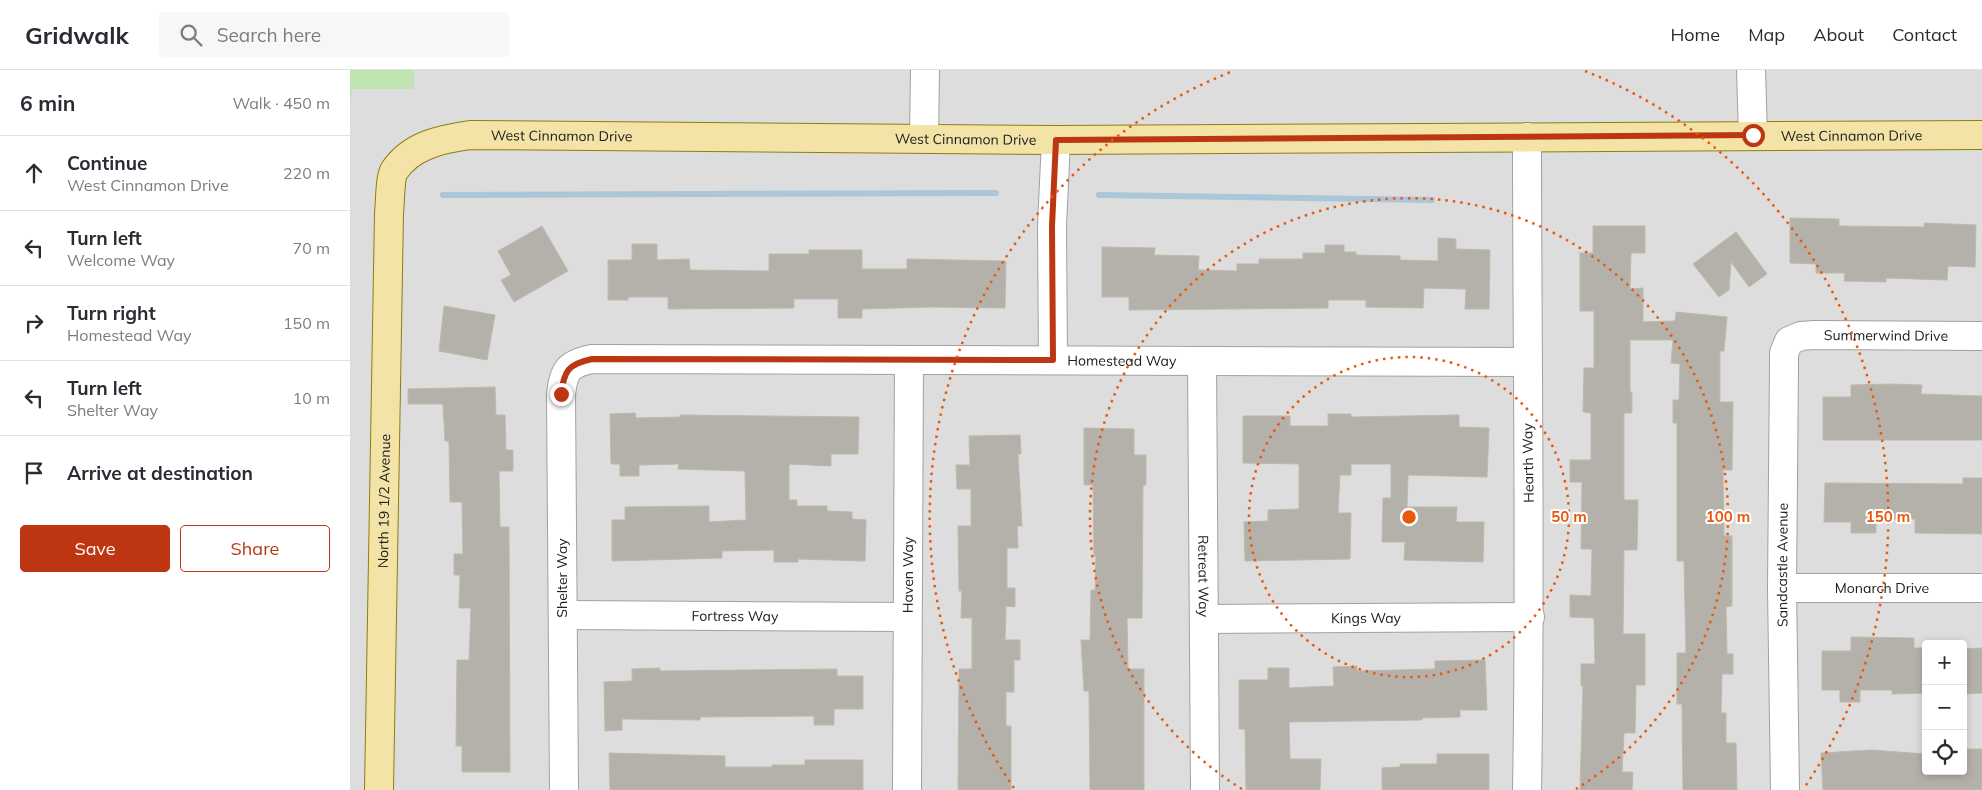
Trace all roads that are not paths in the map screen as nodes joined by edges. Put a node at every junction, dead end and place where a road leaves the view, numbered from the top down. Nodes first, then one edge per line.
1 (925, 70) edge
2 (1750, 70) edge
3 (1753, 135) junction
4 (1982, 135) edge
5 (1527, 137) junction
6 (924, 138) junction
7 (1056, 140) junction
8 (389, 213) joint
9 (1982, 336) edge
10 (1789, 341) joint
11 (909, 360) junction
12 (1053, 360) junction
13 (1202, 361) junction
14 (1527, 362) junction
15 (569, 367) joint
16 (1782, 588) junction
17 (1982, 588) edge
18 (562, 616) junction
19 (1530, 616) junction
20 (907, 617) junction
21 (1204, 619) junction
22 (379, 790) edge
23 (564, 790) edge
24 (907, 790) edge
25 (1205, 790) edge
26 (1527, 790) edge
27 (1785, 790) edge

1 - 6 street
2 - 3 street
3 - 4 main road, West Cinnamon Drive
3 - 5 main road, West Cinnamon Drive
5 - 7 main road, West Cinnamon Drive
5 - 14 street, Hearth Way
6 - 7 main road, West Cinnamon Drive
6 - 8 main road, West Cinnamon Drive
7 - 12 street
8 - 22 main road, North 19 1/2 Avenue
9 - 10 street, Summerwind Drive
10 - 16 street, Sandcastle Avenue
11 - 12 street, Homestead Way
11 - 15 street, Homestead Way
11 - 20 street, Haven Way
12 - 13 street, Homestead Way
13 - 14 street, Homestead Way
13 - 21 street, Retreat Way
14 - 19 street, Hearth Way
15 - 18 street, Shelter Way
16 - 17 street, Monarch Drive
16 - 27 street, Sandcastle Avenue
18 - 20 street, Fortress Way
18 - 23 street, Shelter Way
19 - 21 street, Kings Way
19 - 26 street, Hearth Way
20 - 24 street, Haven Way
21 - 25 street, Retreat Way

